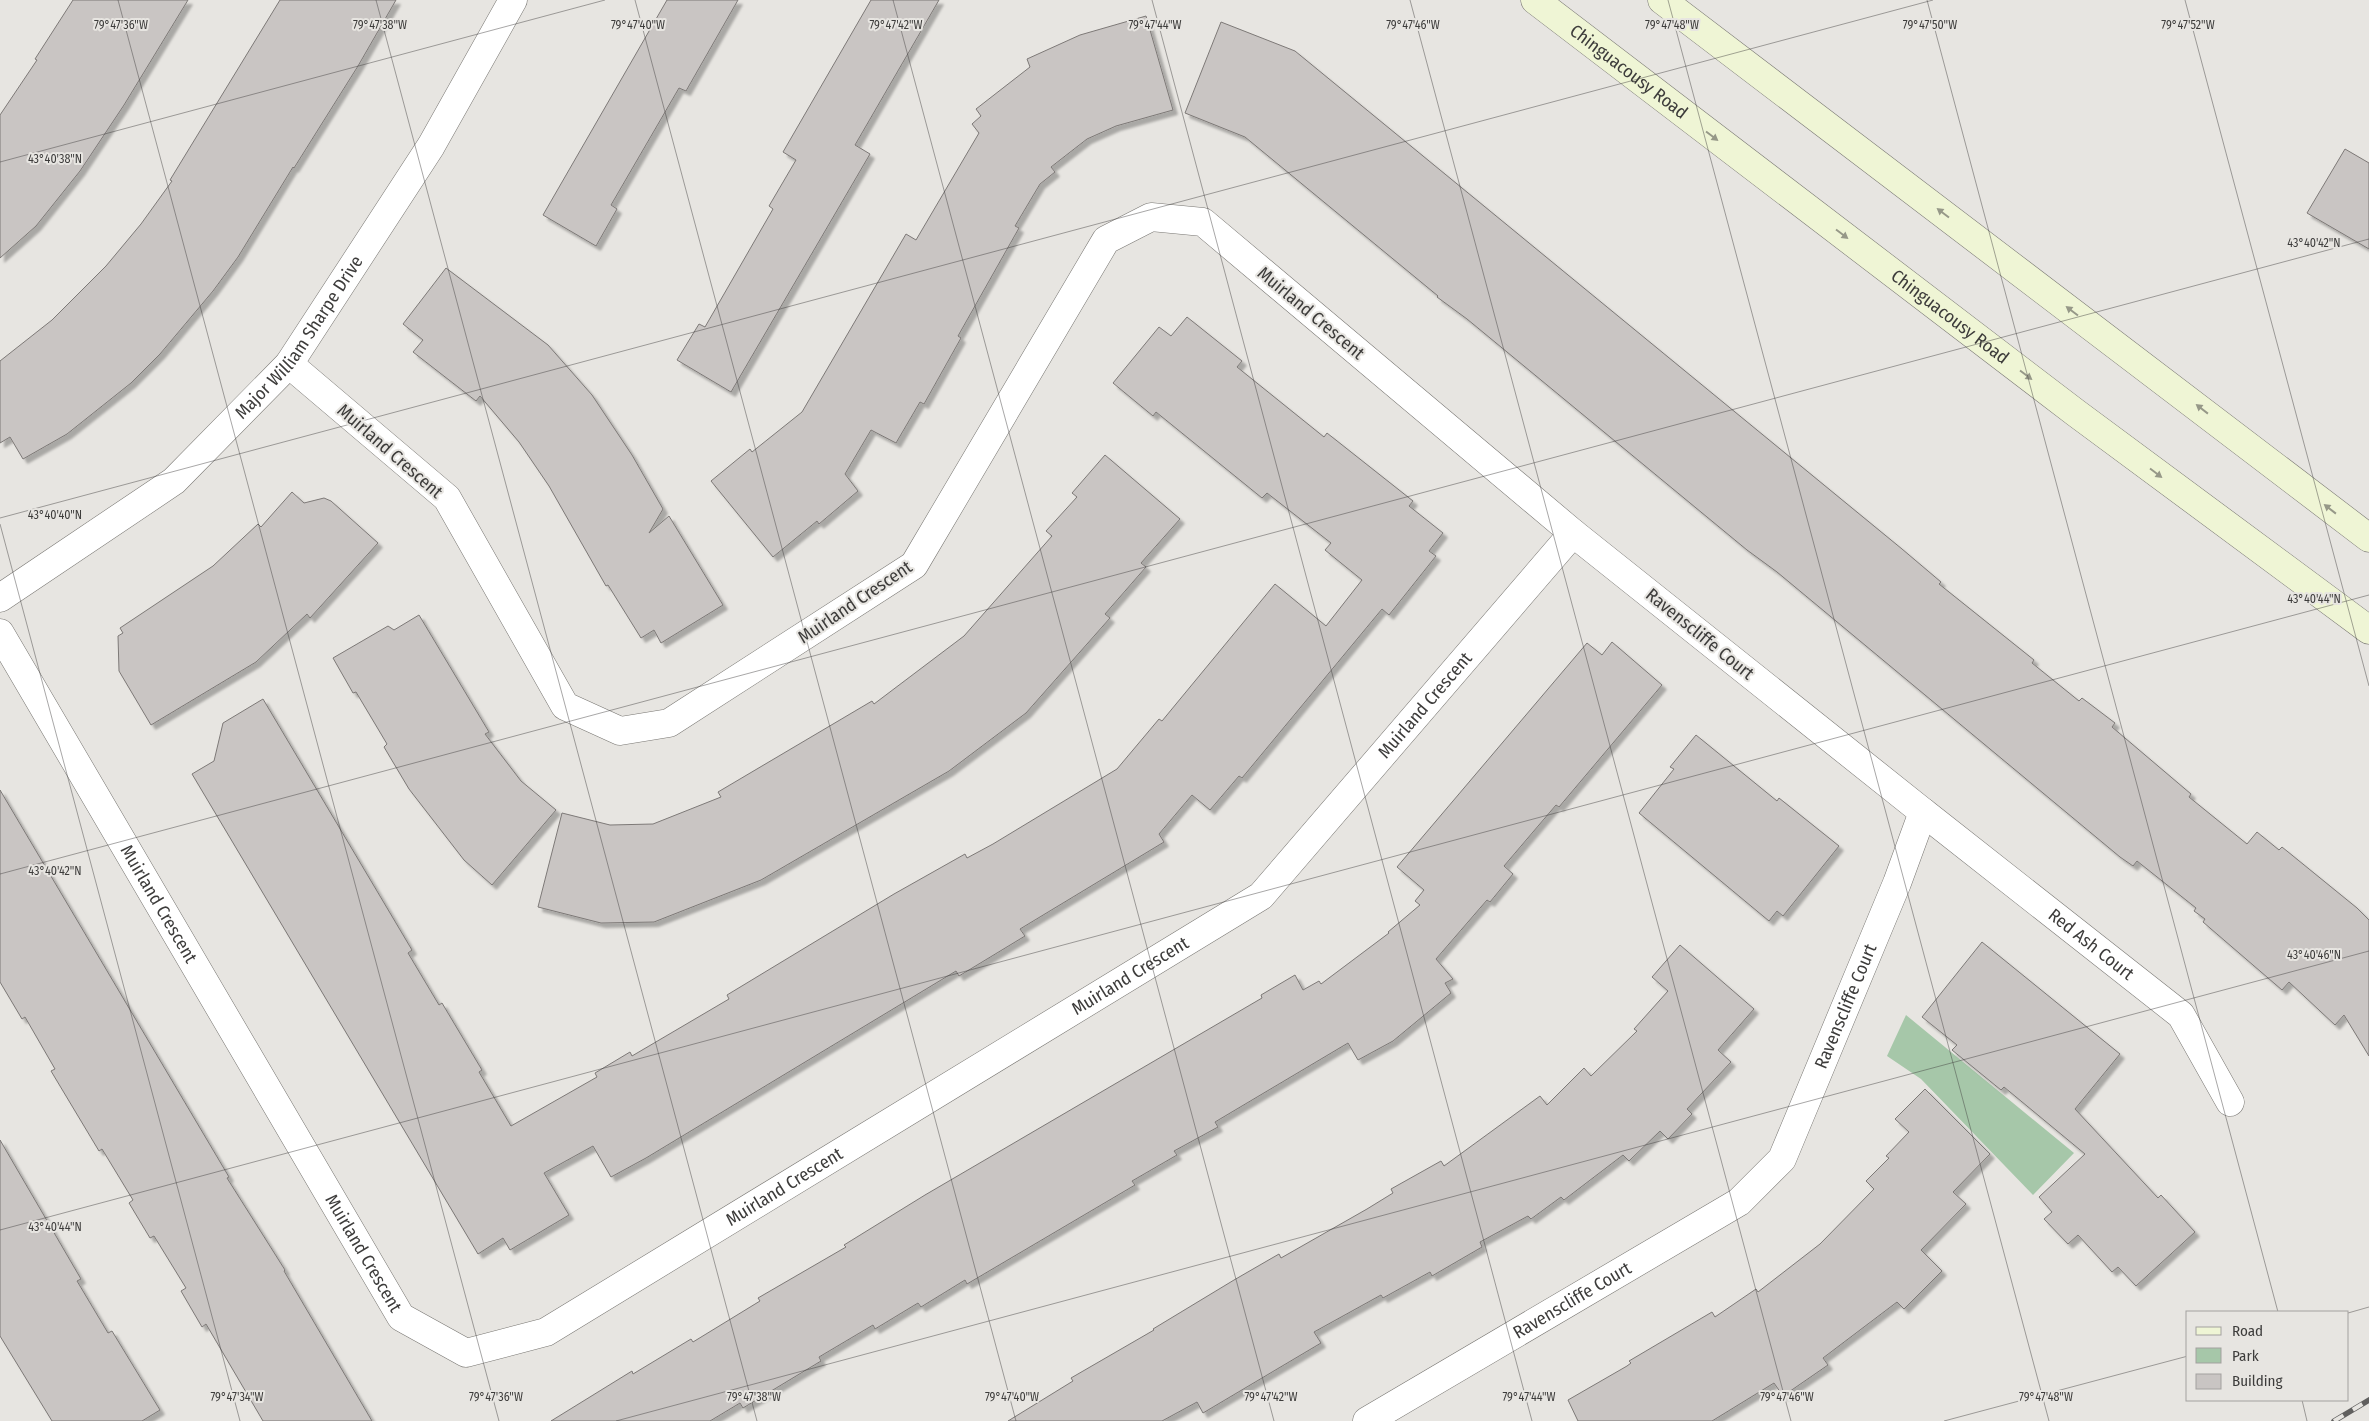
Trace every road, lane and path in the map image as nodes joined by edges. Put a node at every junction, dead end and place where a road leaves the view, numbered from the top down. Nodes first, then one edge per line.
1 (513, 0) edge
2 (1535, 0) edge
3 (1662, 0) edge
4 (289, 364) junction
5 (1573, 533) junction
6 (2369, 538) edge
7 (0, 598) edge
8 (2369, 630) edge
9 (0, 633) edge
10 (1923, 812) junction
11 (2230, 1102) dead end
12 (1367, 1421) edge

1 - 4 street, Major William Sharpe Drive
2 -> 8 main road, Chinguacousy Road
6 -> 3 main road
4 - 5 street, Muirland Crescent
4 - 7 street, Major William Sharpe Drive
5 - 9 street, Muirland Crescent
5 - 10 street, Ravenscliffe Court
10 - 11 street, Red Ash Court
10 - 12 street, Ravenscliffe Court

